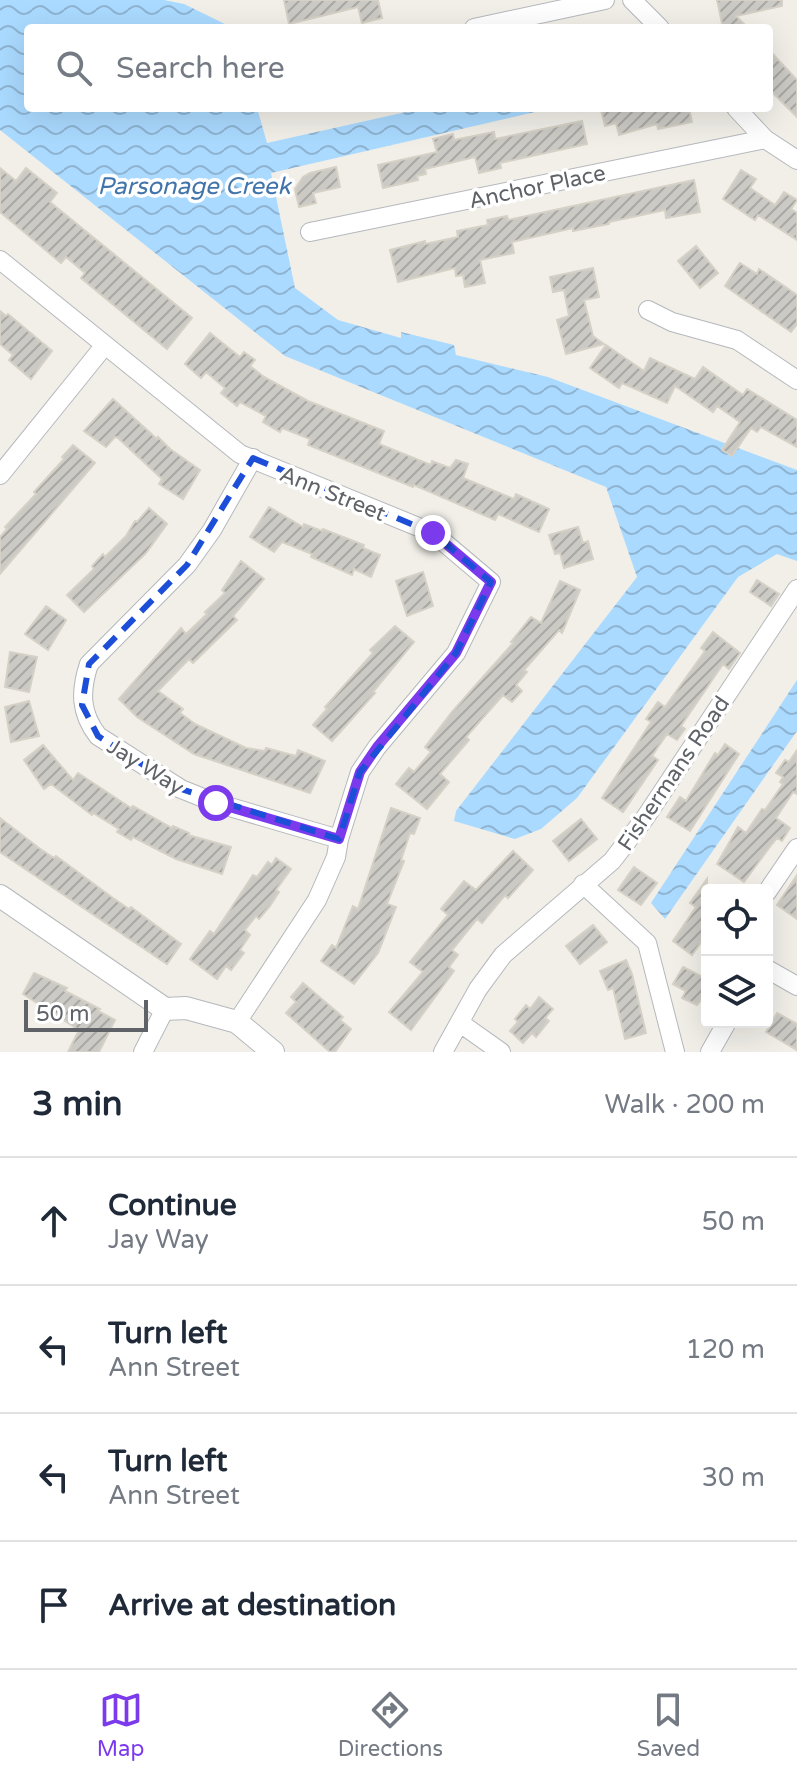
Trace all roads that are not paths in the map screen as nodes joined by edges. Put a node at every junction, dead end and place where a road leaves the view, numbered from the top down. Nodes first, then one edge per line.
1 (605, 0) edge
2 (632, 0) edge
3 (493, 24) edge
4 (656, 24) edge
5 (740, 112) edge
6 (765, 139) junction
7 (797, 160) edge
8 (310, 232) dead end
9 (0, 260) edge
10 (648, 310) dead end
11 (105, 345) junction
12 (797, 380) edge
13 (253, 458) junction
14 (0, 475) edge
15 (797, 589) edge
16 (339, 839) junction
17 (797, 848) edge
18 (583, 884) junction
19 (772, 884) edge
20 (0, 896) edge
21 (773, 972) edge
22 (797, 986) edge
23 (165, 1009) junction
24 (237, 1022) junction
25 (460, 1023) junction
26 (724, 1028) edge
27 (143, 1052) edge
28 (273, 1052) edge
29 (443, 1052) edge
30 (501, 1052) edge
31 (675, 1052) edge
32 (710, 1052) edge

1 - 3 street
2 - 4 street
5 - 6 street
6 - 7 street
6 - 8 street, Anchor Place
9 - 11 street, Ann Street
10 - 12 street
11 - 13 street, Ann Street
11 - 14 street
13 - 16 street, Ann Street
13 - 16 street, Jay Way
15 - 18 street, Fishermans Road
16 - 24 street, Ann Street
17 - 19 street
18 - 25 street, Fishermans Road
18 - 31 street
20 - 23 street
21 - 22 street
23 - 24 street
23 - 27 street
24 - 28 street
25 - 29 street, Fishermans Road
25 - 30 street
26 - 32 street

